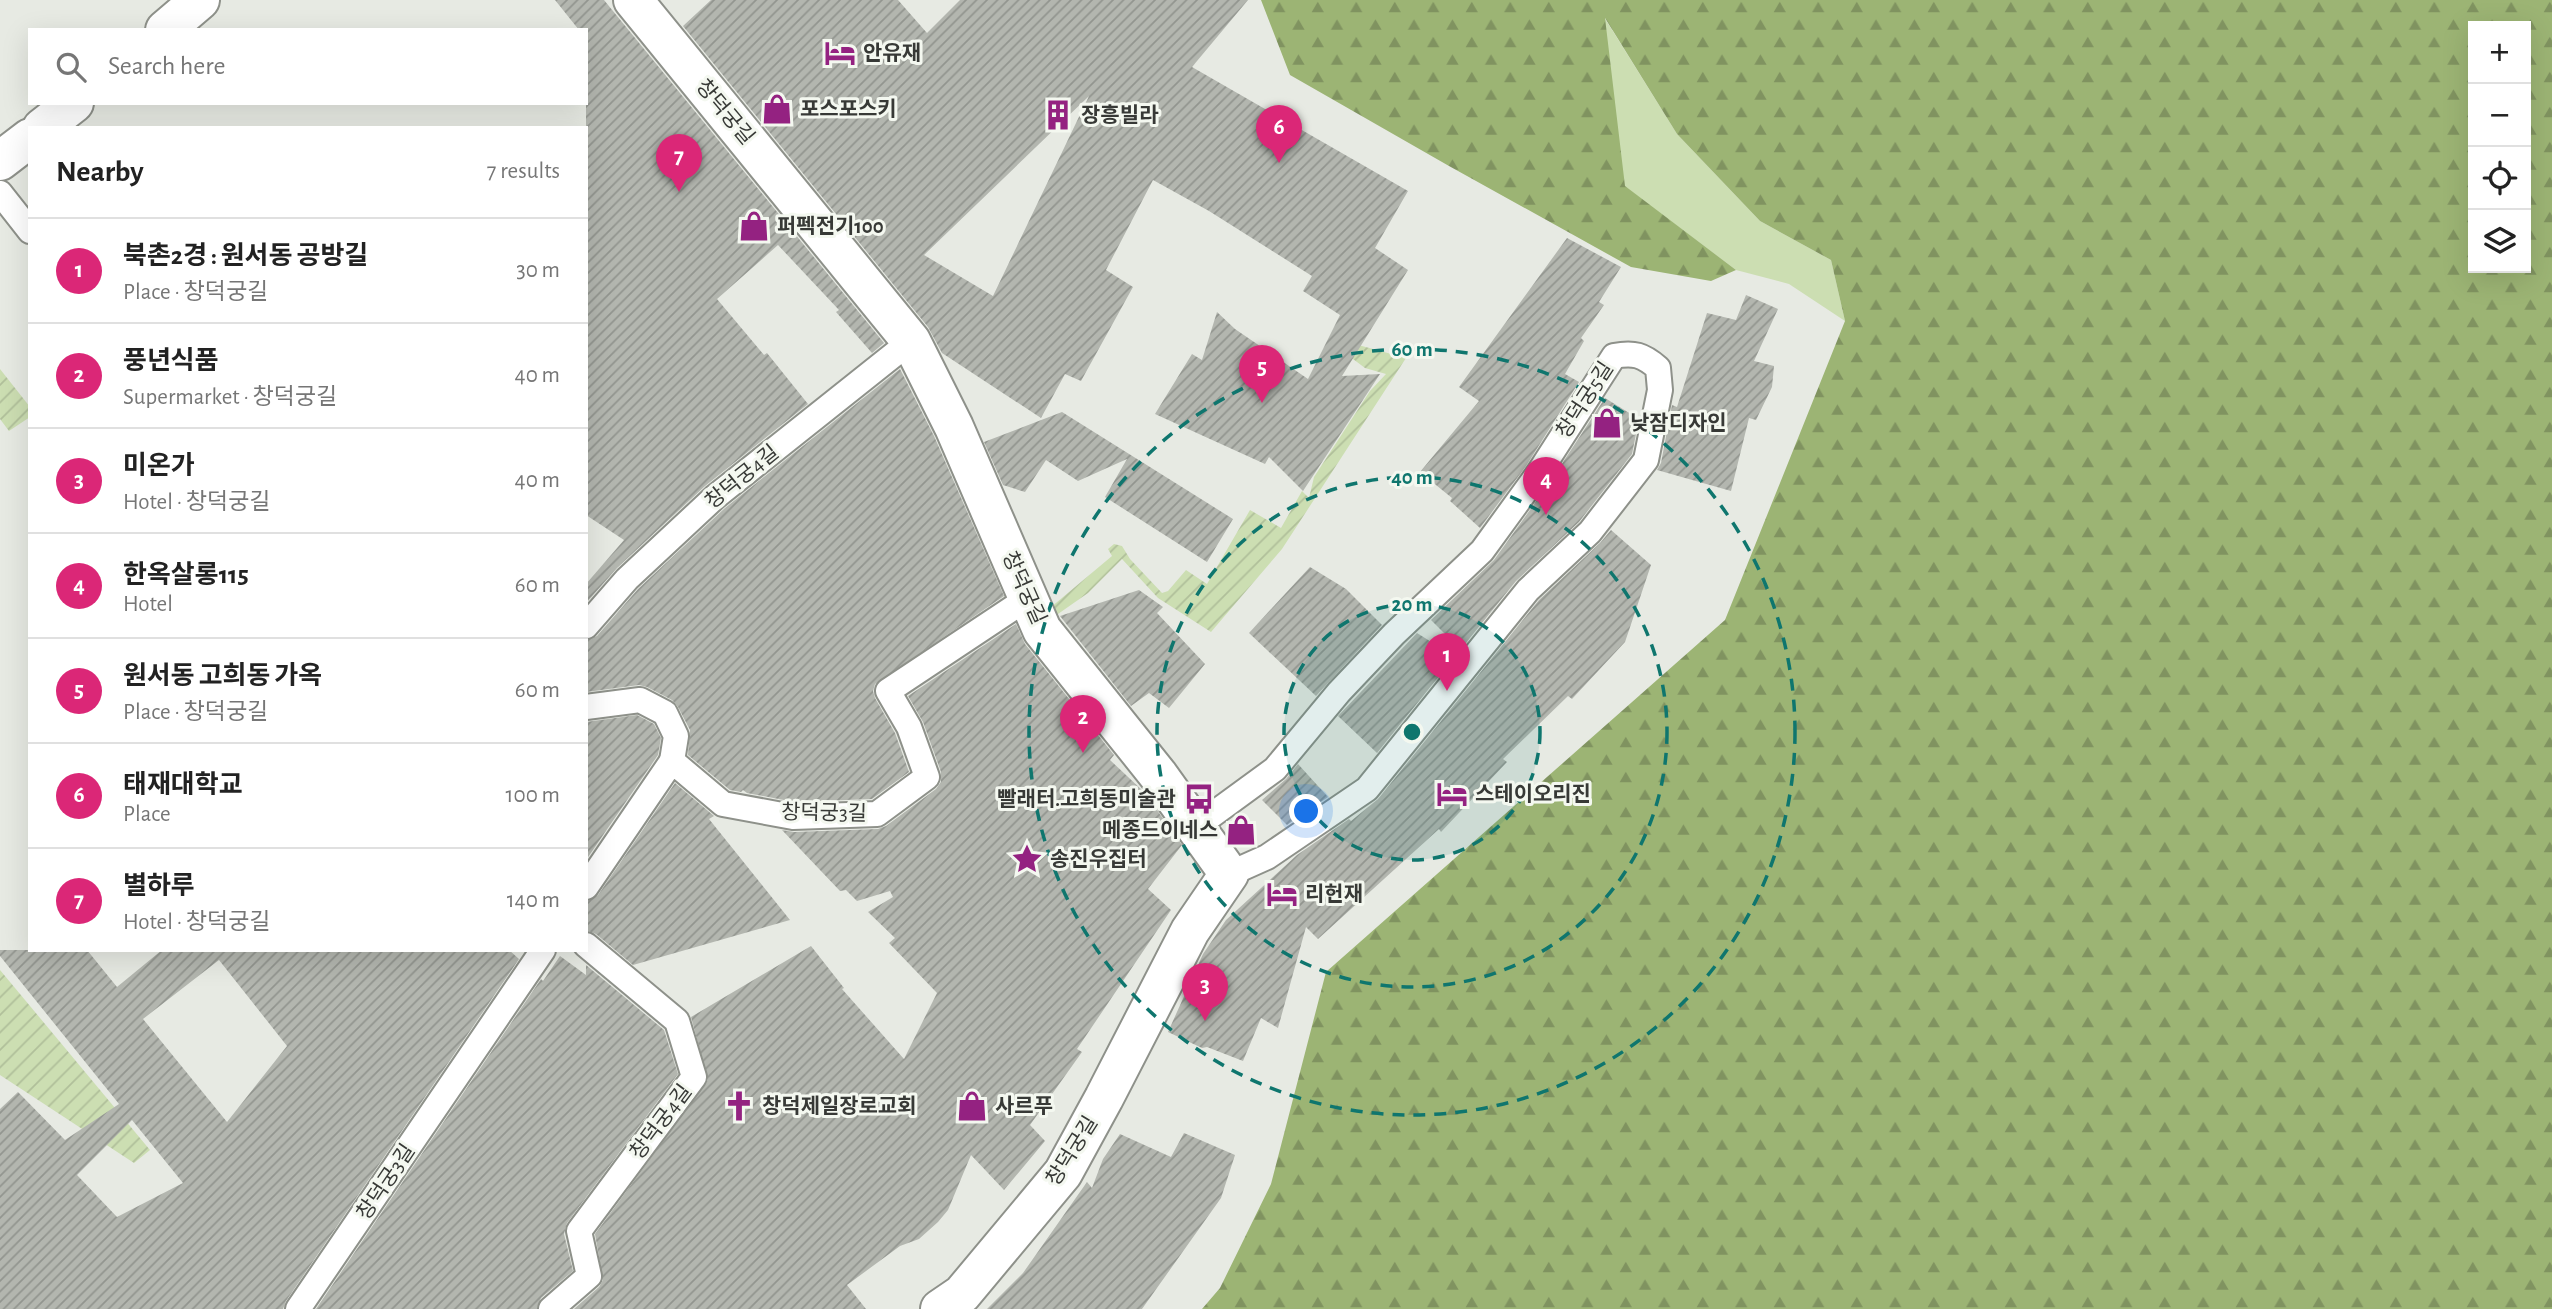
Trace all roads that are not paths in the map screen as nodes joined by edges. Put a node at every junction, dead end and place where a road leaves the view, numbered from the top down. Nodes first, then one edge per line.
1 (200, 0) edge
2 (632, 0) edge
3 (166, 28) edge
4 (71, 105) edge
5 (45, 126) edge
6 (28, 140) edge
7 (0, 161) edge
8 (0, 193) edge
9 (28, 228) edge
10 (911, 341) junction
11 (1028, 598) junction
12 (588, 624) edge
13 (588, 707) edge
14 (672, 761) junction
15 (1197, 826) junction
16 (1229, 874) junction
17 (588, 884) edge
18 (588, 947) edge
19 (542, 952) edge
20 (298, 1309) edge
21 (551, 1309) edge
22 (940, 1309) edge

1 - 3 street
2 - 10 street, 창덕궁길
4 - 5 street
6 - 7 street
8 - 9 lane
10 - 11 street, 창덕궁길
10 - 12 lane, 창덕궁4길
11 - 14 lane, 창덕궁3길
11 - 15 street, 창덕궁길
13 - 14 lane
14 - 17 lane
15 - 16 street, 창덕궁길
15 - 16 lane, 창덕궁5길
16 - 22 street, 창덕궁길
18 - 21 lane, 창덕궁4길
19 - 20 lane, 창덕궁3길

